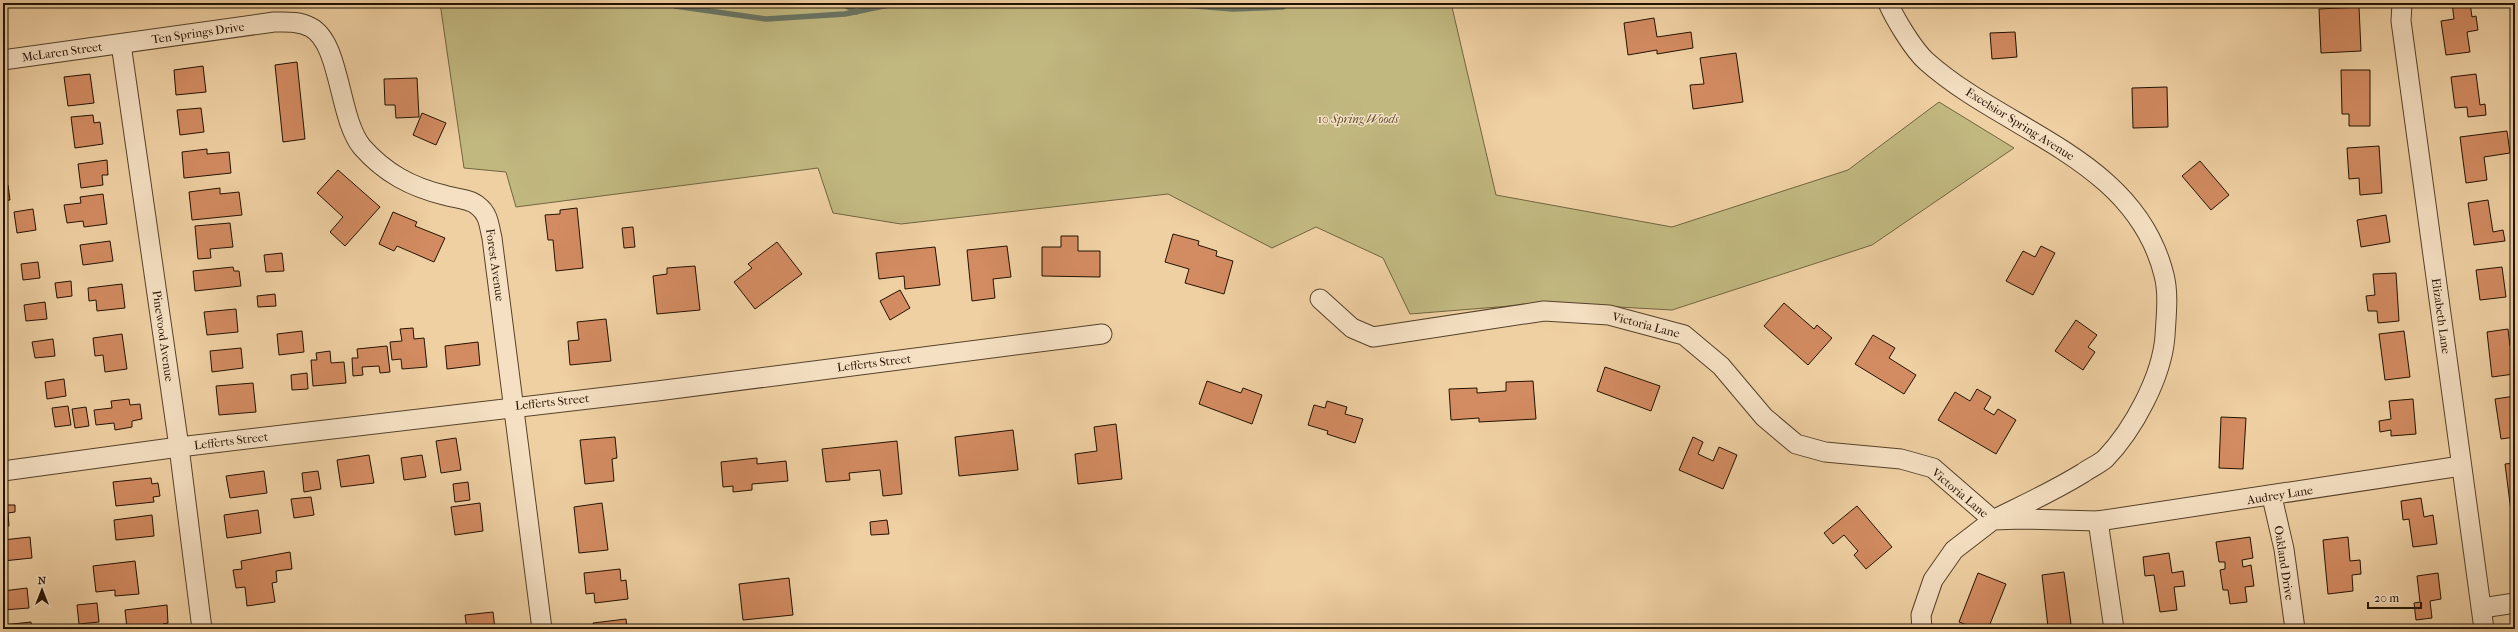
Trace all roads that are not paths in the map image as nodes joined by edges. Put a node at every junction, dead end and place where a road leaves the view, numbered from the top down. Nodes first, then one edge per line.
1 (1888, 3) edge
2 (2402, 3) edge
3 (274, 22) joint
4 (121, 44) junction
5 (3, 60) edge
6 (1320, 299) dead end
7 (1102, 334) dead end
8 (514, 406) junction
9 (179, 447) junction
10 (2461, 466) junction
11 (3, 472) edge
12 (2272, 497) junction
13 (1993, 520) junction
14 (2098, 521) junction
15 (2515, 603) edge
16 (2482, 608) junction
17 (202, 629) edge
18 (542, 629) edge
19 (1922, 629) edge
20 (2114, 629) edge
21 (2295, 629) edge
22 (2484, 629) edge

1 - 13 street, Excelsior Spring Avenue
2 - 10 street, Elizabeth Lane
3 - 4 street, Ten Springs Drive
3 - 8 street, Forest Avenue
4 - 5 street, McLaren Street
4 - 9 street, Pinewood Avenue
6 - 13 street, Victoria Lane
7 - 8 street, Lefferts Street
8 - 9 street, Lefferts Street
8 - 18 street, Forest Avenue
9 - 11 street, Lefferts Street
9 - 17 street, Pinewood Avenue
10 - 12 street, Audrey Lane
10 - 16 street, Elizabeth Lane
12 - 14 street, Audrey Lane
12 - 21 street, Oakland Drive
13 - 14 street
13 - 19 street, Excelsior Spring Avenue
14 - 20 street
15 - 16 street
16 - 22 street, Elizabeth Lane

